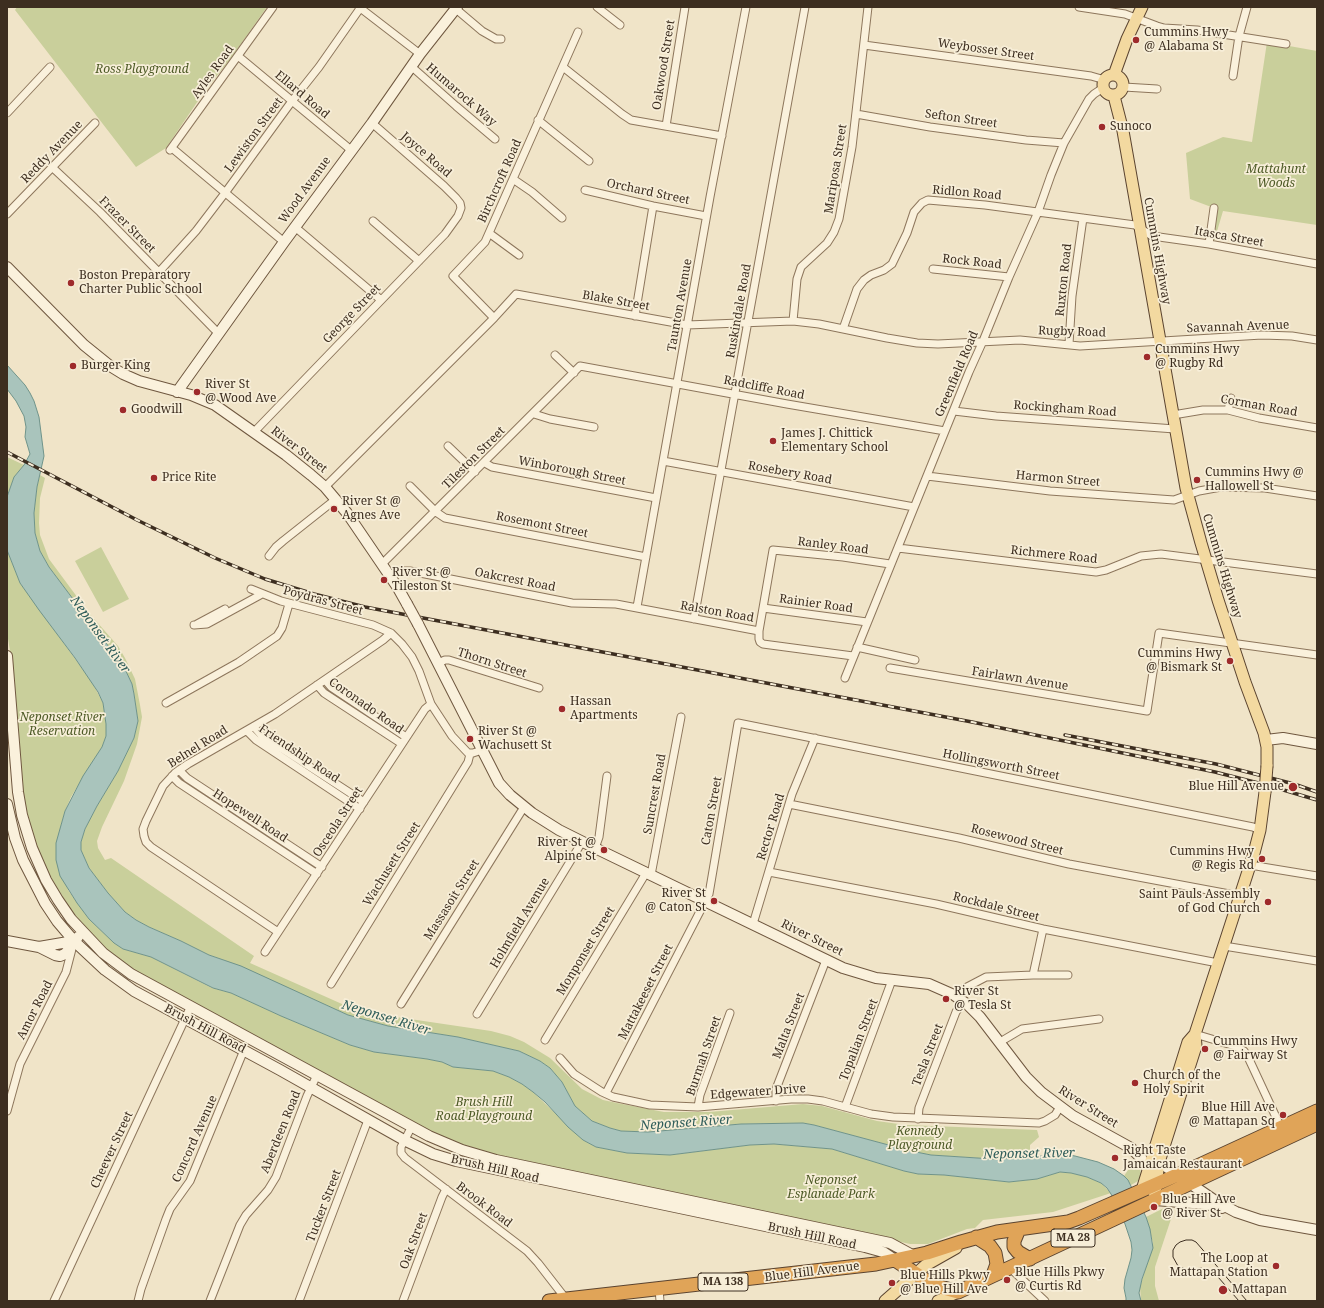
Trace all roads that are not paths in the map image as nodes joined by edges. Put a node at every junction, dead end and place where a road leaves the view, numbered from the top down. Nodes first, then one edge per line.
1 (273, 7) edge
2 (360, 7) edge
3 (597, 7) edge
4 (685, 7) edge
5 (746, 7) edge
6 (805, 7) edge
7 (868, 7) edge
8 (1079, 7) edge
9 (1142, 7) edge
10 (1247, 7) edge
11 (457, 8) edge
12 (1136, 18) junction
13 (620, 24) dead end
14 (578, 32) dead end
15 (1239, 36) junction
16 (501, 39) dead end
17 (1286, 44) dead end
18 (864, 45) junction
19 (420, 54) junction
20 (238, 56) junction
21 (50, 67) dead end
22 (412, 67) junction
23 (563, 67) junction
24 (1233, 76) dead end
25 (1107, 81) junction
26 (1124, 87) junction
27 (1157, 89) dead end
28 (1114, 96) junction
29 (292, 101) junction
30 (7, 113) edge
31 (856, 114) junction
32 (538, 120) junction
33 (96, 123) dead end
34 (372, 123) junction
35 (666, 126) junction
36 (722, 136) junction
37 (495, 139) dead end
38 (1064, 143) junction
39 (351, 150) junction
40 (589, 161) dead end
41 (53, 168) junction
42 (513, 179) junction
43 (585, 190) dead end
44 (225, 193) junction
45 (653, 206) junction
46 (461, 208) joint
47 (1214, 208) dead end
48 (1038, 212) junction
49 (7, 214) edge
50 (706, 216) junction
51 (562, 218) dead end
52 (1083, 218) junction
53 (373, 221) dead end
54 (295, 227) junction
55 (1140, 228) junction
56 (489, 233) junction
57 (284, 242) junction
58 (1209, 244) junction
59 (519, 255) dead end
60 (419, 261) junction
61 (1317, 264) edge
62 (7, 267) edge
63 (932, 269) dead end
64 (159, 272) junction
65 (1009, 277) junction
66 (381, 300) junction
67 (635, 316) junction
68 (494, 318) junction
69 (793, 321) junction
70 (748, 323) junction
71 (687, 325) junction
72 (842, 329) junction
73 (218, 333) junction
74 (1317, 340) edge
75 (983, 341) junction
76 (1160, 342) junction
77 (1069, 344) junction
78 (555, 355) dead end
79 (580, 366) joint
80 (574, 373) junction
81 (677, 383) junction
82 (177, 392) junction
83 (735, 394) junction
84 (1231, 398) dead end
85 (1228, 410) junction
86 (954, 411) junction
87 (534, 414) junction
88 (1172, 415) junction
89 (594, 427) dead end
90 (1317, 428) edge
91 (1175, 429) junction
92 (945, 431) junction
93 (254, 432) junction
94 (448, 446) dead end
95 (663, 461) junction
96 (485, 463) junction
97 (475, 472) junction
98 (721, 472) junction
99 (927, 476) junction
100 (410, 486) dead end
101 (325, 487) junction
102 (1188, 495) junction
103 (1317, 496) edge
104 (656, 498) junction
105 (336, 499) junction
106 (914, 507) junction
107 (436, 512) junction
108 (898, 548) junction
109 (269, 556) dead end
110 (646, 556) junction
111 (1206, 559) junction
112 (382, 564) junction
113 (890, 564) junction
114 (1317, 574) edge
115 (390, 575) junction
116 (256, 591) junction
117 (290, 604) junction
118 (637, 608) junction
119 (763, 608) junction
120 (694, 619) junction
121 (867, 622) junction
122 (759, 631) junction
123 (390, 633) junction
124 (1232, 643) junction
125 (857, 647) junction
126 (1317, 655) edge
127 (853, 656) junction
128 (7, 657) edge
129 (915, 660) dead end
130 (438, 663) junction
131 (890, 668) dead end
132 (845, 678) dead end
133 (325, 680) junction
134 (317, 685) junction
135 (539, 688) dead end
136 (166, 703) dead end
137 (431, 704) junction
138 (681, 717) dead end
139 (738, 723) joint
140 (250, 729) junction
141 (406, 737) junction
142 (815, 738) junction
143 (1266, 740) junction
144 (402, 744) junction
145 (1317, 744) edge
146 (482, 750) junction
147 (470, 754) junction
148 (179, 770) junction
149 (172, 776) junction
150 (607, 776) dead end
151 (7, 804) edge
152 (789, 804) junction
153 (362, 805) junction
154 (524, 807) junction
155 (1260, 830) junction
156 (582, 842) junction
157 (595, 848) junction
158 (1250, 865) junction
159 (322, 867) junction
160 (769, 872) junction
161 (317, 874) junction
162 (649, 874) junction
163 (1317, 876) edge
164 (1240, 896) junction
165 (706, 901) junction
166 (753, 924) junction
167 (1043, 929) junction
168 (278, 932) junction
169 (83, 933) junction
170 (7, 941) edge
171 (74, 941) junction
172 (1224, 946) junction
173 (265, 952) dead end
174 (826, 960) junction
175 (1317, 961) edge
176 (1218, 963) junction
177 (1033, 974) junction
178 (1068, 975) dead end
179 (892, 980) junction
180 (331, 984) dead end
181 (960, 999) junction
182 (401, 1004) dead end
183 (190, 1008) junction
184 (730, 1013) dead end
185 (477, 1014) dead end
186 (184, 1019) junction
187 (1099, 1019) dead end
188 (1195, 1034) junction
189 (545, 1040) dead end
190 (1000, 1042) junction
191 (244, 1050) junction
192 (560, 1058) dead end
193 (317, 1075) junction
194 (311, 1087) junction
195 (606, 1093) junction
196 (776, 1101) junction
197 (698, 1107) junction
198 (845, 1107) junction
199 (1060, 1107) junction
200 (7, 1111) edge
201 (1317, 1111) edge
202 (918, 1119) junction
203 (368, 1120) junction
204 (1317, 1124) edge
205 (412, 1126) junction
206 (1284, 1133) junction
207 (404, 1140) junction
208 (1126, 1145) junction
209 (1156, 1160) junction
210 (1148, 1169) junction
211 (1178, 1175) junction
212 (1190, 1183) junction
213 (1156, 1184) junction
214 (446, 1189) junction
215 (612, 1190) junction
216 (1142, 1190) junction
217 (1150, 1201) junction
218 (1230, 1210) junction
219 (1019, 1229) junction
220 (1317, 1230) edge
221 (976, 1237) junction
222 (914, 1256) junction
223 (1030, 1259) junction
224 (895, 1260) junction
225 (1010, 1268) junction
226 (915, 1274) junction
227 (993, 1275) junction
228 (958, 1292) junction
229 (659, 1295) edge
230 (567, 1300) edge
231 (54, 1301) edge
232 (138, 1301) edge
233 (210, 1301) edge
234 (299, 1301) edge
235 (403, 1301) edge
236 (549, 1301) edge
237 (885, 1301) edge
238 (938, 1301) edge
239 (1045, 1301) edge

1 - 20 street, Ayles Road
2 - 19 street
2 - 29 street, Lewiston Street
3 - 13 street
4 - 35 street, Oakwood Street
5 - 36 street, Taunton Avenue
6 - 70 street, Ruskindale Road
7 - 18 street, Mariposa Street
8 - 12 street
9 - 12 main road
10 - 15 street
11 - 16 street
11 - 19 main road, Wood Avenue
12 - 15 street
12 - 25 main road
14 - 23 street, Birchcroft Road
15 - 17 street
15 - 24 street
18 - 25 street, Weybosset Street
18 - 31 street, Mariposa Street
19 - 22 main road, Wood Avenue
20 - 29 street, Ellard Road
20 - 44 street, Ayles Road
21 - 30 street
22 - 34 main road, Wood Avenue
22 - 37 street, Humarock Way
23 - 32 street, Birchcroft Road
23 - 35 street
25 - 26 main road
25 - 28 main road
25 - 38 street, Greenfield Road
26 - 27 street
26 - 28 main road
28 - 55 main road, Cummins Highway
29 - 39 street, Ellard Road
29 - 44 street, Lewiston Street
31 - 38 street, Sefton Street
31 - 69 street, Mariposa Street
32 - 40 street
32 - 42 street, Birchcroft Road
33 - 41 street, Reddy Avenue
34 - 39 main road, Wood Avenue
34 - 46 street, Joyce Road
35 - 36 street
36 - 50 street, Taunton Avenue
38 - 48 street, Greenfield Road
39 - 54 main road, Wood Avenue
41 - 49 street, Reddy Avenue
41 - 64 street, Frazer Street
42 - 51 street
42 - 56 street, Birchcroft Road
43 - 45 street, Orchard Street
44 - 57 street
44 - 64 street, Lewiston Street
45 - 50 street, Orchard Street
45 - 67 street
46 - 60 street, George Street
47 - 58 street
48 - 52 street, Ridlon Road
48 - 65 street, Greenfield Road
48 - 72 street, Ridlon Road
50 - 71 street, Taunton Avenue
52 - 55 street, Ridlon Road
52 - 77 street, Ruxton Road
53 - 60 street
54 - 57 main road, Wood Avenue
54 - 66 street
55 - 58 street, Itasca Street
55 - 76 main road, Cummins Highway
56 - 59 street
56 - 68 street, Birchcroft Road
57 - 73 main road, Wood Avenue
58 - 61 street, Itasca Street
60 - 66 street, George Street
62 - 82 main road, River Street
63 - 65 street, Rock Road
64 - 73 street, Frazer Street
65 - 75 street, Greenfield Road
66 - 93 street, George Street
67 - 68 street, Blake Street
67 - 71 street, Blake Street
68 - 101 street, Blake Street
69 - 70 street, Blake Street
69 - 72 street, Blake Street
70 - 71 street, Blake Street
70 - 83 street, Ruskindale Road
71 - 81 street, Taunton Avenue
72 - 75 street, Blake Street
73 - 82 main road, Wood Avenue
74 - 76 street, Savannah Avenue
75 - 77 street, Rugby Road
75 - 86 street, Greenfield Road
76 - 77 street, Rugby Road
76 - 88 main road, Cummins Highway
78 - 80 street
79 - 80 street, Tileston Street
79 - 81 street, Radcliffe Road
80 - 87 street, Tileston Street
81 - 83 street, Radcliffe Road
81 - 95 street, Taunton Avenue
82 - 93 main road, River Street
83 - 92 street, Radcliffe Road
83 - 98 street, Ruskindale Road
84 - 85 street
85 - 88 street, Corman Road
85 - 90 street, Corman Road
86 - 91 street, Rockingham Road
86 - 92 street, Greenfield Road
87 - 89 street
87 - 96 street, Tileston Street
88 - 91 main road, Cummins Highway
91 - 102 main road, Cummins Highway
92 - 99 street, Greenfield Road
93 - 101 main road, River Street
94 - 97 street
95 - 98 street, Rosebery Road
95 - 104 street, Taunton Avenue
96 - 97 street, Tileston Street
96 - 104 street, Winborough Street
97 - 107 street, Tileston Street
98 - 106 street, Rosebery Road
98 - 120 street, Ruskindale Road
99 - 102 street, Harmon Street
99 - 106 street, Greenfield Road
100 - 107 street
101 - 105 main road, River Street
102 - 103 street, Harmon Street
102 - 111 main road, Cummins Highway
104 - 110 street, Taunton Avenue
105 - 109 street
105 - 112 main road, River Street
106 - 108 street, Greenfield Road
107 - 110 street, Rosemont Street
107 - 112 street, Tileston Street
108 - 111 street, Richmere Road
108 - 113 street, Greenfield Road
110 - 118 street, Taunton Avenue
111 - 114 street, Richmere Road
111 - 124 main road, Cummins Highway
112 - 115 main road, River Street
113 - 119 street, Ranley Road
113 - 121 street, Greenfield Road
115 - 118 street, Oakcrest Road
115 - 130 main road, River Street, bridge
116 - 116 street
116 - 117 street, Poydras Street
117 - 123 street, Poydras Street
117 - 136 street
118 - 120 street, Ralston Road
119 - 121 street, Rainier Road
119 - 122 street
120 - 122 street, Ralston Road
121 - 125 street, Greenfield Road
122 - 127 street, Ralston Road
123 - 133 street, Belnel Road
123 - 137 street
124 - 126 street
124 - 131 street, Fairlawn Avenue
124 - 143 main road, Cummins Highway
125 - 127 street, Greenfield Road
125 - 129 street
127 - 132 street, Greenfield Road
128 - 169 main road, Brush Hill Road
130 - 135 street, Thorn Street
130 - 146 main road, River Street
133 - 134 street, Belnel Road
133 - 141 street, Coronado Road
134 - 140 street, Belnel Road
134 - 144 street, Coronado Road
137 - 141 street, Osceola Street
137 - 147 street
138 - 162 street, Suncrest Road
139 - 142 street, Hollingsworth Street
139 - 165 street, Caton Street
140 - 148 street, Belnel Road
140 - 153 street, Friendship Road
141 - 144 street, Osceola Street
142 - 152 street, Rector Road
142 - 155 street, Hollingsworth Street
143 - 145 main road
143 - 155 main road, Cummins Highway, bridge
144 - 153 street, Osceola Street
146 - 147 street
146 - 154 main road, River Street
147 - 180 street, Wachusett Street
148 - 149 street, Belnel Road
148 - 159 street, Hopewell Road
149 - 161 street, Hopewell Road
149 - 168 street, Belnel Road
150 - 157 street
151 - 171 main road, Brush Hill Road
152 - 160 street, Rector Road
152 - 164 street, Rosewood Street
153 - 159 street, Osceola Street
154 - 156 main road, River Street
154 - 182 street, Massasoit Street
155 - 158 main road, Cummins Highway
156 - 157 main road, River Street
156 - 185 street, Holmfield Avenue
157 - 162 main road, River Street
158 - 163 street
158 - 164 main road, Cummins Highway
159 - 161 street, Osceola Street
160 - 166 street, Rector Road
160 - 167 street, Rockdale Street
161 - 168 street, Osceola Street
162 - 165 main road, River Street
162 - 189 street, Monponset Street
164 - 172 main road, Cummins Highway
165 - 166 main road, River Street
165 - 195 street, Mattakeeset Street
166 - 174 main road, River Street
167 - 176 street, Rockdale Street
167 - 177 street
168 - 173 street, Osceola Street
169 - 171 main road
169 - 183 main road, Brush Hill Road
170 - 171 main road
171 - 186 main road, Brush Hill Road
171 - 200 street, Amor Road
172 - 175 street
172 - 176 main road, Cummins Highway
174 - 179 main road, River Street
174 - 196 street, Malta Street
176 - 188 main road, Cummins Highway
177 - 178 street
177 - 181 street
179 - 181 main road, River Street
179 - 198 street, Topalian Street
181 - 190 main road, River Street
181 - 202 street, Tesla Street
183 - 186 street, Cheever Street
183 - 193 main road, Brush Hill Road
184 - 197 street, Burmah Street
186 - 191 main road, Brush Hill Road
186 - 231 street, Cheever Street
187 - 190 street
188 - 206 street
188 - 209 main road, Cummins Highway
190 - 199 main road, River Street
191 - 194 main road, Brush Hill Road
191 - 232 street, Concord Avenue
192 - 195 street, Edgewater Drive
193 - 194 street, Aberdeen Road
193 - 205 main road, Brush Hill Road
194 - 203 main road, Brush Hill Road
194 - 233 street, Aberdeen Road
195 - 197 street, Edgewater Drive
196 - 197 street, Edgewater Drive
196 - 198 street, Edgewater Drive
198 - 202 street, Edgewater Drive
199 - 202 street, Edgewater Drive
199 - 208 main road, River Street
201 - 206 highway, MA 28
203 - 207 main road, Brush Hill Road
203 - 234 street, Tucker Street
204 - 206 highway, MA 28
205 - 207 street
205 - 215 main road, Brush Hill Road
206 - 211 highway, MA 28
206 - 212 highway, MA 28
207 - 214 street, Brook Road
207 - 215 main road, Brush Hill Road
208 - 209 main road, River Street
208 - 210 main road, River Street
209 - 210 main road, Cummins Highway
209 - 211 main road, River Street
209 - 213 main road, Cummins Highway
210 - 216 main road, Cummins Highway
211 - 212 main road, River Street
211 - 213 highway, MA 28
212 - 217 highway, MA 28
212 - 218 main road, River Street
213 - 216 highway, MA 28
213 - 217 main road, Cummins Highway
214 - 230 street, Brook Road
214 - 235 street, Oak Street
215 - 222 main road, Brush Hill Road
215 - 224 main road, Brush Hill Road
216 - 219 highway, MA 28
217 - 218 main road, River Street
217 - 223 highway, MA 28
218 - 220 main road, River Street
219 - 221 highway, MA 28
219 - 223 highway
221 - 222 highway, Blue Hill Avenue / MA 138
221 - 226 main road, MA 28
221 - 227 highway
222 - 224 highway, Blue Hill Avenue / MA 138
223 - 225 highway, MA 28
224 - 226 highway, Brush Hill Road
224 - 229 highway, Blue Hill Avenue / MA 138
225 - 227 highway, MA 28
225 - 239 street
226 - 228 highway, Brush Hill Road
226 - 237 main road, MA 28
227 - 228 highway, MA 28
228 - 238 main road, MA 28
229 - 230 highway, Blue Hill Avenue / MA 138
230 - 236 highway, Blue Hill Avenue / MA 138

